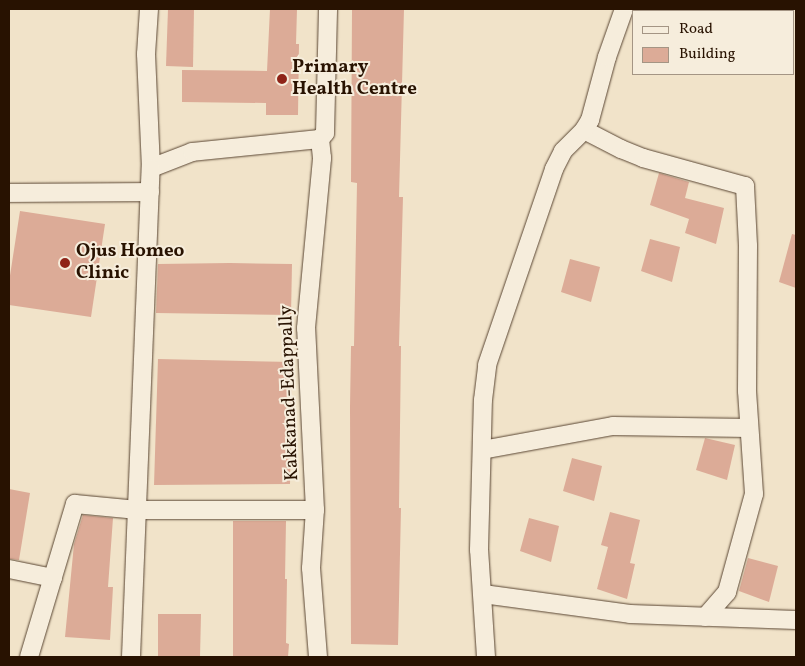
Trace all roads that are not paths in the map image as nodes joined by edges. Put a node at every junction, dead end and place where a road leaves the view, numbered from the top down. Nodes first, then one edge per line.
1 (149, 9) edge
2 (328, 9) edge
3 (624, 9) edge
4 (584, 130) junction
5 (320, 140) junction
6 (151, 168) junction
7 (150, 192) junction
8 (9, 193) edge
9 (749, 428) junction
10 (482, 450) junction
11 (138, 510) junction
12 (316, 510) junction
13 (9, 569) edge
14 (53, 578) junction
15 (483, 594) junction
16 (705, 618) junction
17 (796, 620) edge
18 (29, 657) edge
19 (131, 657) edge
20 (318, 657) edge
21 (486, 657) edge

1 - 6 street
2 - 5 street, Kakkanad-Edappally
3 - 4 street
4 - 9 street
4 - 10 street
5 - 6 street
5 - 12 street, Kakkanad-Edappally
6 - 7 street
7 - 8 street
7 - 11 street
9 - 10 street
9 - 16 street
10 - 15 street
11 - 12 street
11 - 14 street
11 - 19 street
12 - 20 street, Kakkanad-Edappally
13 - 14 street
14 - 18 street
15 - 16 street
15 - 21 street
16 - 17 street

